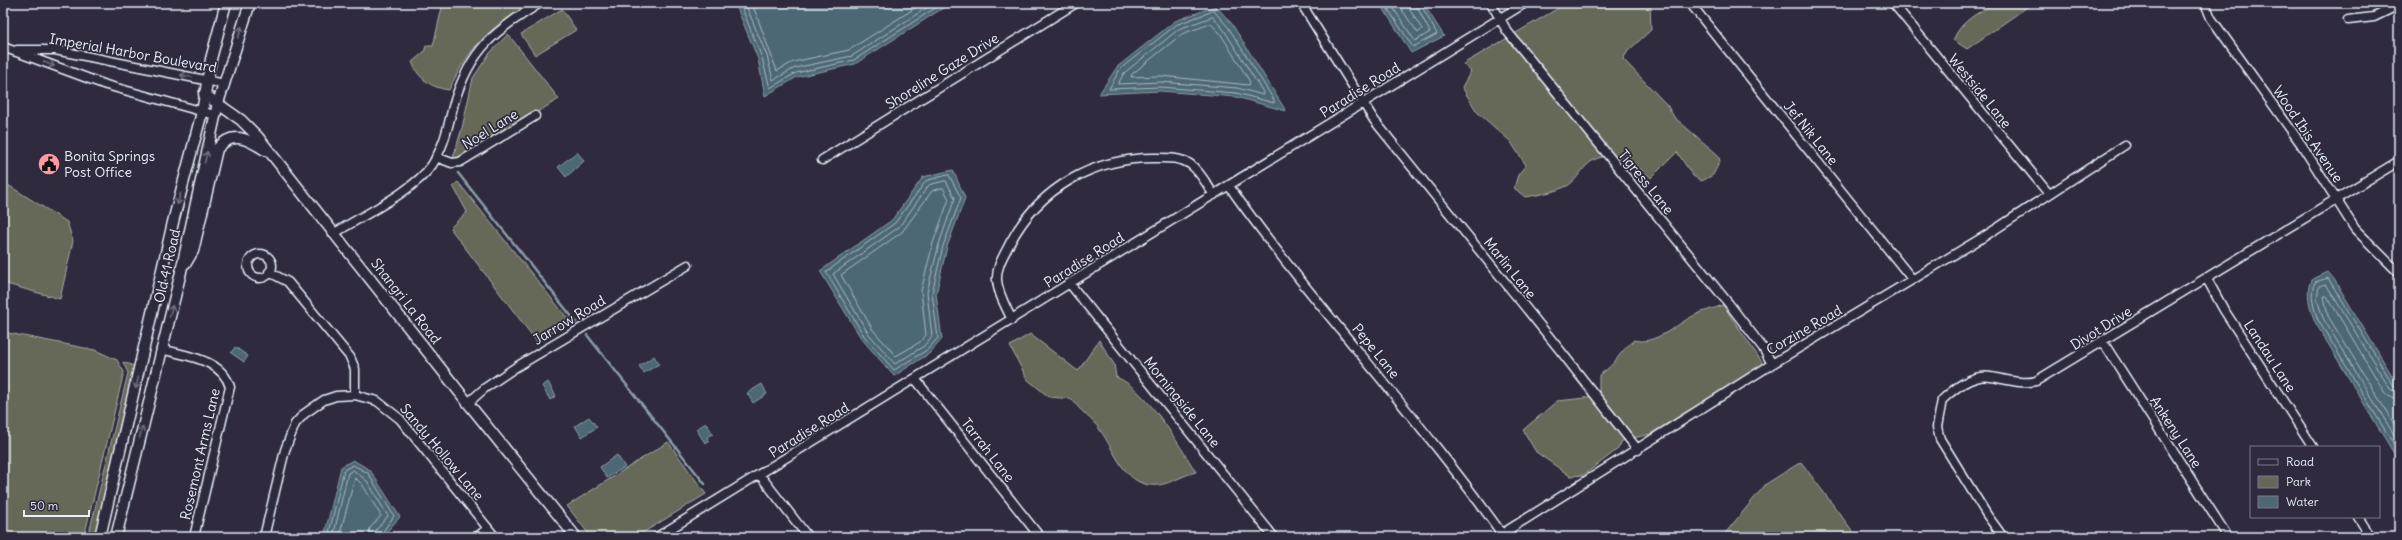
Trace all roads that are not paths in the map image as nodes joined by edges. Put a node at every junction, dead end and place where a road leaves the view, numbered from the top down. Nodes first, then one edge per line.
1 (226, 3) edge
2 (250, 3) edge
3 (540, 3) edge
4 (1076, 3) edge
5 (1301, 3) edge
6 (1491, 3) edge
7 (1525, 3) edge
8 (1690, 3) edge
9 (1893, 3) edge
10 (2206, 3) edge
11 (2399, 5) edge
12 (1500, 18) junction
13 (2348, 20) dead end
14 (3, 47) edge
15 (12, 50) junction
16 (207, 80) junction
17 (225, 84) junction
18 (204, 94) junction
19 (218, 103) junction
20 (1363, 104) junction
21 (202, 112) junction
22 (215, 115) junction
23 (535, 116) dead end
24 (2125, 145) dead end
25 (273, 155) junction
26 (436, 157) junction
27 (822, 160) dead end
28 (2399, 161) edge
29 (1228, 186) junction
30 (2048, 194) junction
31 (1214, 195) junction
32 (2336, 199) junction
33 (335, 233) junction
34 (688, 265) dead end
35 (269, 272) dead end
36 (2399, 273) edge
37 (180, 276) junction
38 (1912, 279) junction
39 (2207, 279) junction
40 (1070, 284) junction
41 (1012, 320) junction
42 (2103, 342) junction
43 (161, 349) junction
44 (1772, 364) junction
45 (916, 380) junction
46 (355, 395) junction
47 (468, 404) junction
48 (2312, 446) edge
49 (1638, 450) junction
50 (760, 475) junction
51 (2359, 518) edge
52 (488, 528) junction
53 (1499, 535) edge
54 (100, 537) edge
55 (116, 537) edge
56 (194, 537) edge
57 (264, 537) edge
58 (477, 537) edge
59 (495, 537) edge
60 (576, 537) edge
61 (657, 537) edge
62 (808, 537) edge
63 (1040, 537) edge
64 (1274, 537) edge
65 (2003, 537) edge
66 (2228, 537) edge
67 (2371, 537) edge

1 - 16 street, Old 41 Road
17 -> 2 street, Old 41 Road
3 - 26 street
4 - 27 street, Shoreline Gaze Drive
5 - 20 street, Marlin Lane
6 - 12 street, Tigress Lane
7 - 12 street, Paradise Road
8 - 38 street, Jef Nik Lane
9 - 30 street, Westside Lane
10 - 32 street, Wood Ibis Avenue
11 - 13 street
12 - 20 street, Paradise Road
12 - 44 street, Tigress Lane
14 - 15 street, Imperial Harbor Boulevard
16 -> 15 street, Imperial Harbor Boulevard
15 -> 21 street, Imperial Harbor Boulevard
16 - 17 street, Imperial Harbor Boulevard
16 - 18 street, Old 41 Road
17 - 19 street, Old 41 Road
18 - 19 street, Shangri La Road
18 - 21 street, Old 41 Road
19 - 22 street, Old 41 Road
19 - 25 street, Shangri La Road
20 - 29 street, Paradise Road
20 - 49 street, Marlin Lane
21 - 22 street, Imperial Harbor Boulevard
21 -> 54 street, Old 41 Road
37 -> 22 street, Old 41 Road
23 - 26 street, Noel Lane
24 - 30 street, Corzine Road
25 - 33 street, Shangri La Road
25 - 37 street
26 - 33 street
28 - 32 street, Divot Drive
29 - 31 street, Paradise Road
29 - 53 street, Pepe Lane
30 - 38 street, Corzine Road
31 - 40 street, Paradise Road
31 - 41 street
32 - 36 street, Wood Ibis Avenue
32 - 39 street, Divot Drive
33 - 47 street, Shangri La Road
34 - 47 street, Jarrow Road
35 - 46 street
43 -> 37 street, Old 41 Road
38 - 44 street, Corzine Road
39 - 42 street, Divot Drive
39 - 48 street, Landau Lane
40 - 41 street, Paradise Road
40 - 64 street, Morningside Lane
41 - 45 street, Paradise Road
42 - 65 street, Divot Drive
42 - 66 street, Ankeny Lane
55 -> 43 street, Old 41 Road
43 - 56 street, Rosemont Arms Lane
44 - 49 street, Corzine Road
45 - 50 street, Paradise Road
45 - 63 street, Tarrah Lane
46 - 52 street, Sandy Hollow Lane
46 - 57 street, Sandy Hollow Lane
47 - 60 street, Shangri La Road
49 - 53 street, Corzine Road
50 - 61 street, Paradise Road
50 - 62 street
51 - 67 street
52 - 58 street
52 - 59 street, Sandy Hollow Lane

